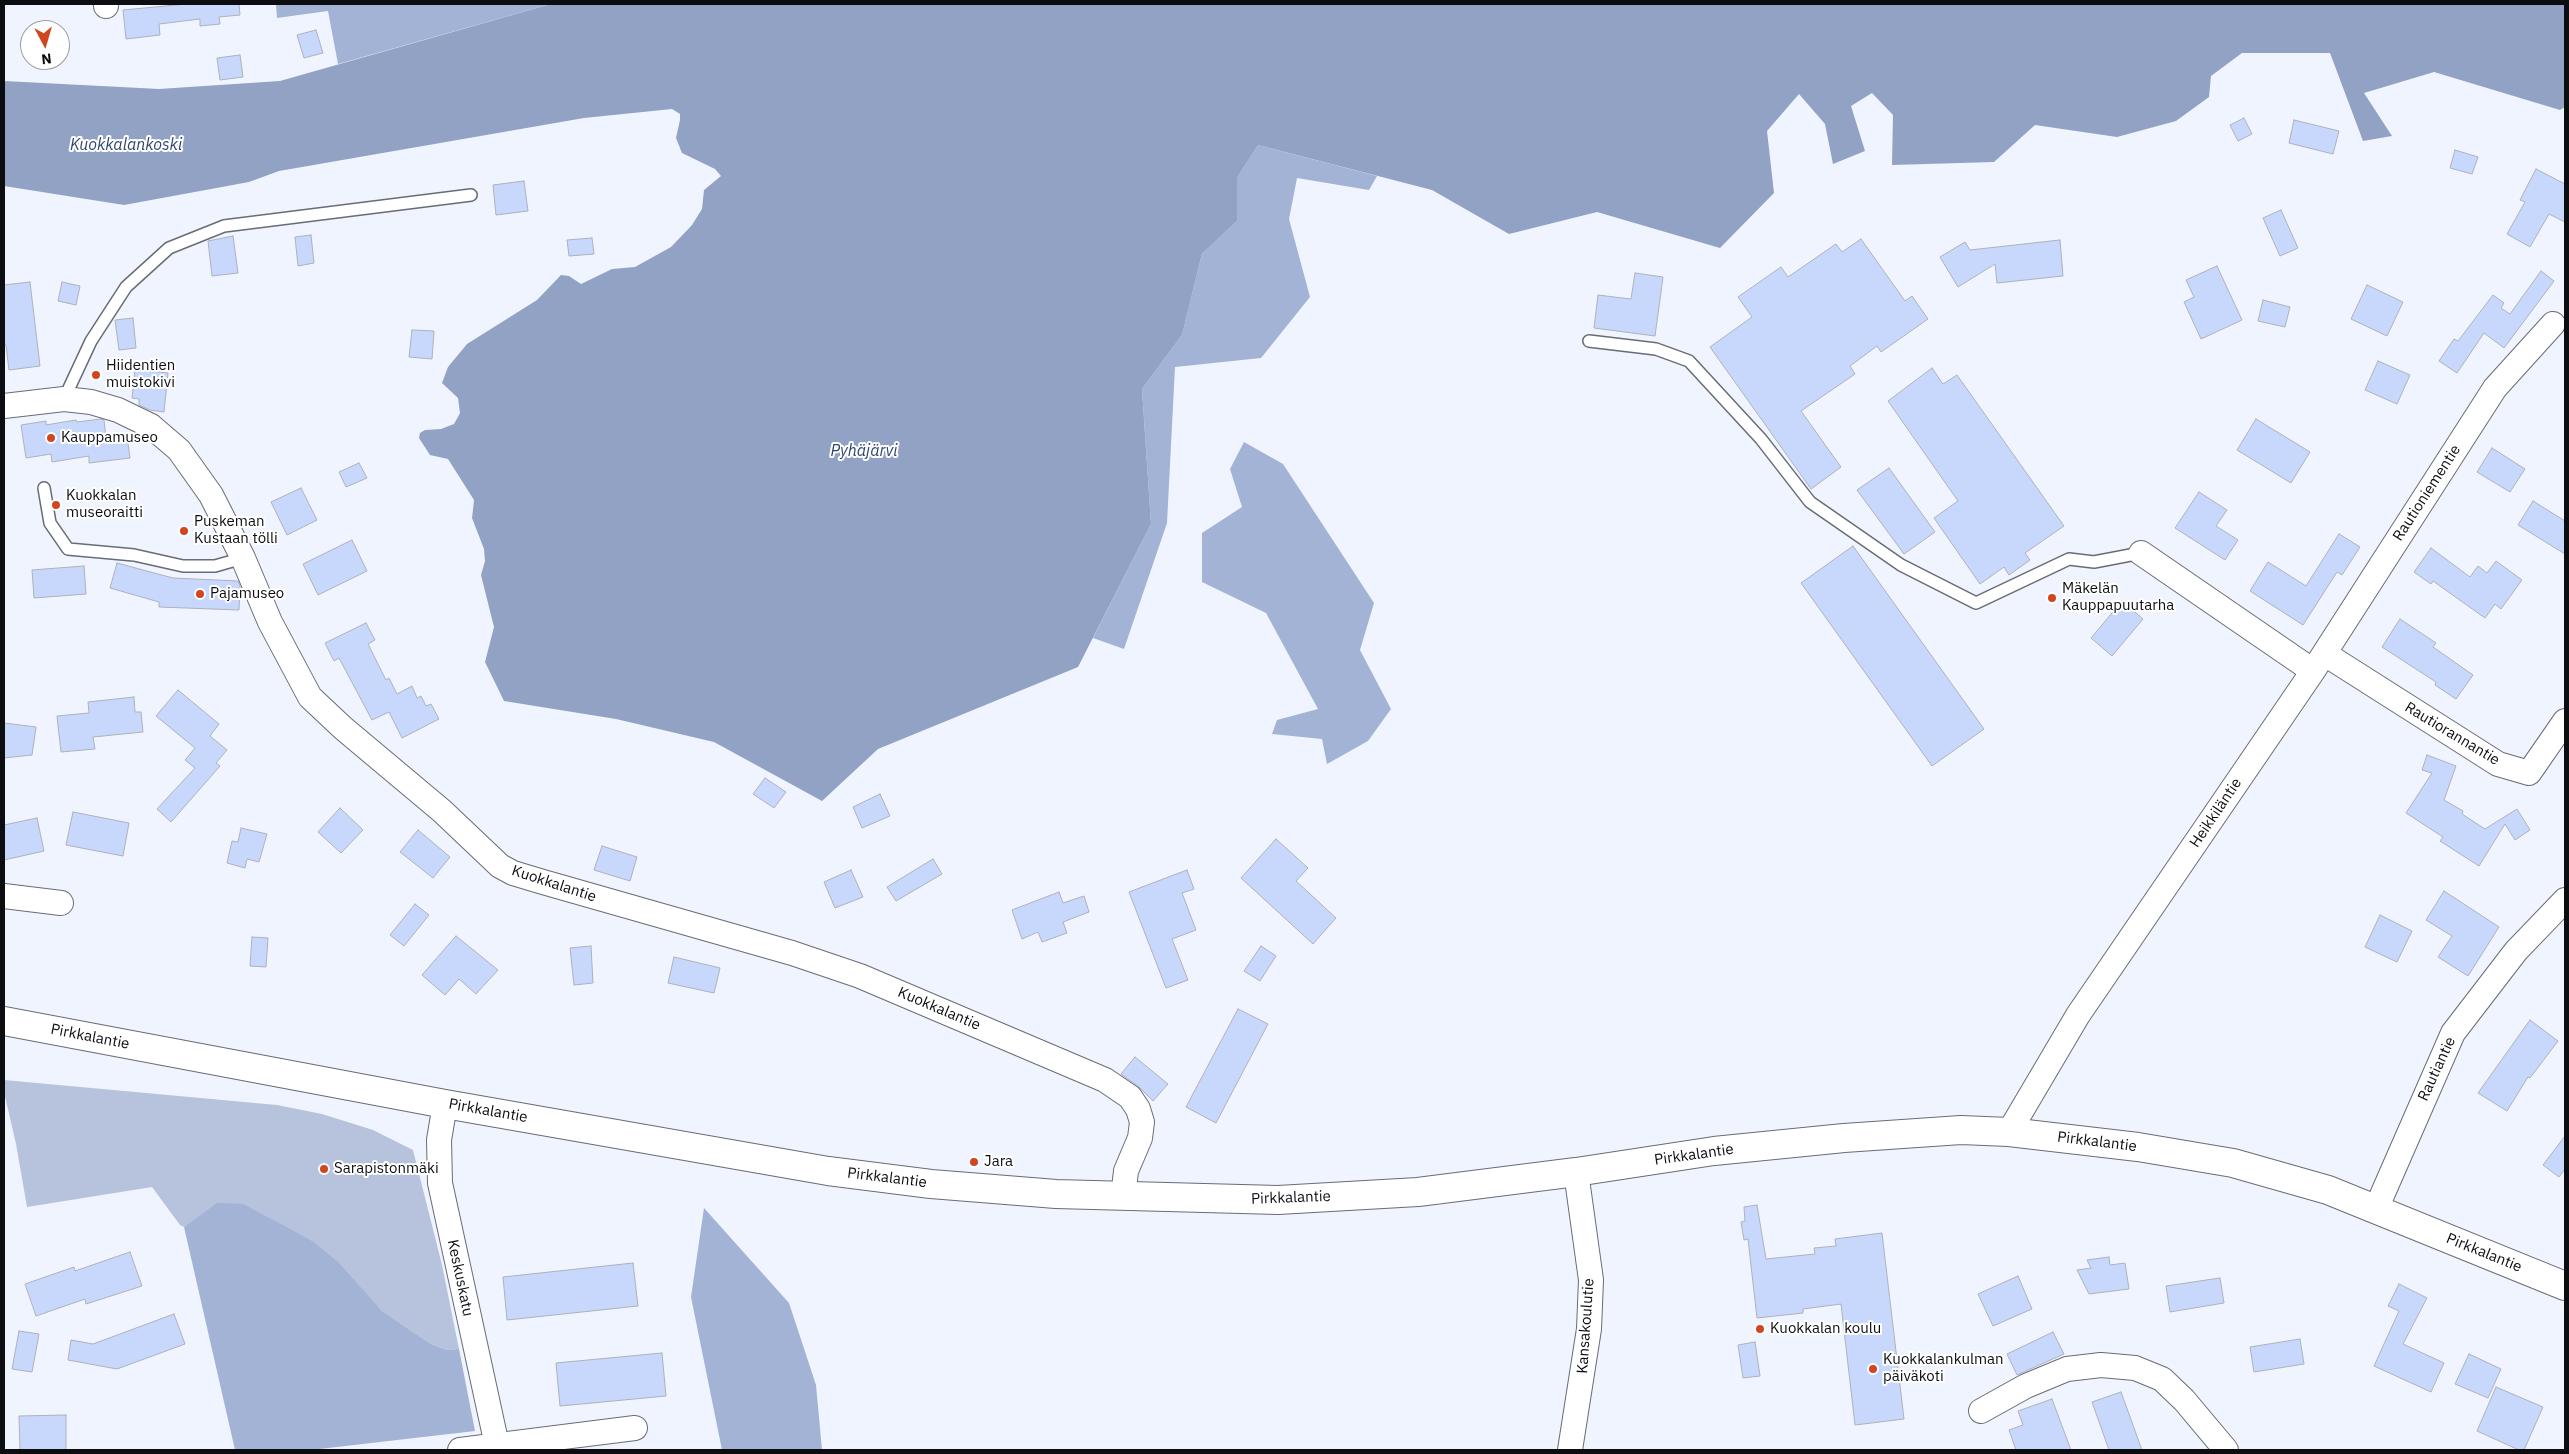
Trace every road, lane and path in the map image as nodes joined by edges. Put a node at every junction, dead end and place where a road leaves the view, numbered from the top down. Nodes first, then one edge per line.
1 (471, 195) dead end
2 (2553, 324) dead end
3 (1589, 341) dead end
4 (64, 399) junction
5 (4, 406) edge
6 (44, 488) dead end
7 (2141, 553) joint
8 (243, 558) junction
9 (2319, 663) junction
10 (2565, 721) edge
11 (4, 896) edge
12 (2565, 900) edge
13 (61, 903) dead end
14 (4, 1022) edge
15 (445, 1104) junction
16 (2010, 1132) junction
17 (1576, 1172) junction
18 (1124, 1197) junction
19 (2376, 1209) junction
20 (2565, 1286) edge
21 (1981, 1411) dead end
22 (635, 1428) dead end
23 (497, 1448) edge
24 (460, 1450) edge
25 (1570, 1450) edge
26 (2226, 1450) edge

1 - 4 lane
2 - 9 street, Rautioniementie
3 - 7 lane
4 - 5 street, Kuokkalantie
4 - 8 street, Kuokkalantie
6 - 8 lane
7 - 9 street
8 - 18 street, Kuokkalantie
9 - 10 street, Rautiorannantie
9 - 16 street, Heikkiläntie
11 - 13 street
12 - 19 street, Rautiantie
14 - 15 street, Pirkkalantie
15 - 18 street, Pirkkalantie
15 - 23 street, Keskuskatu
16 - 17 street, Pirkkalantie
16 - 19 street, Pirkkalantie
17 - 18 street, Pirkkalantie
17 - 25 street, Kansakoulutie
19 - 20 street, Pirkkalantie
21 - 26 street
22 - 23 street
23 - 24 street

